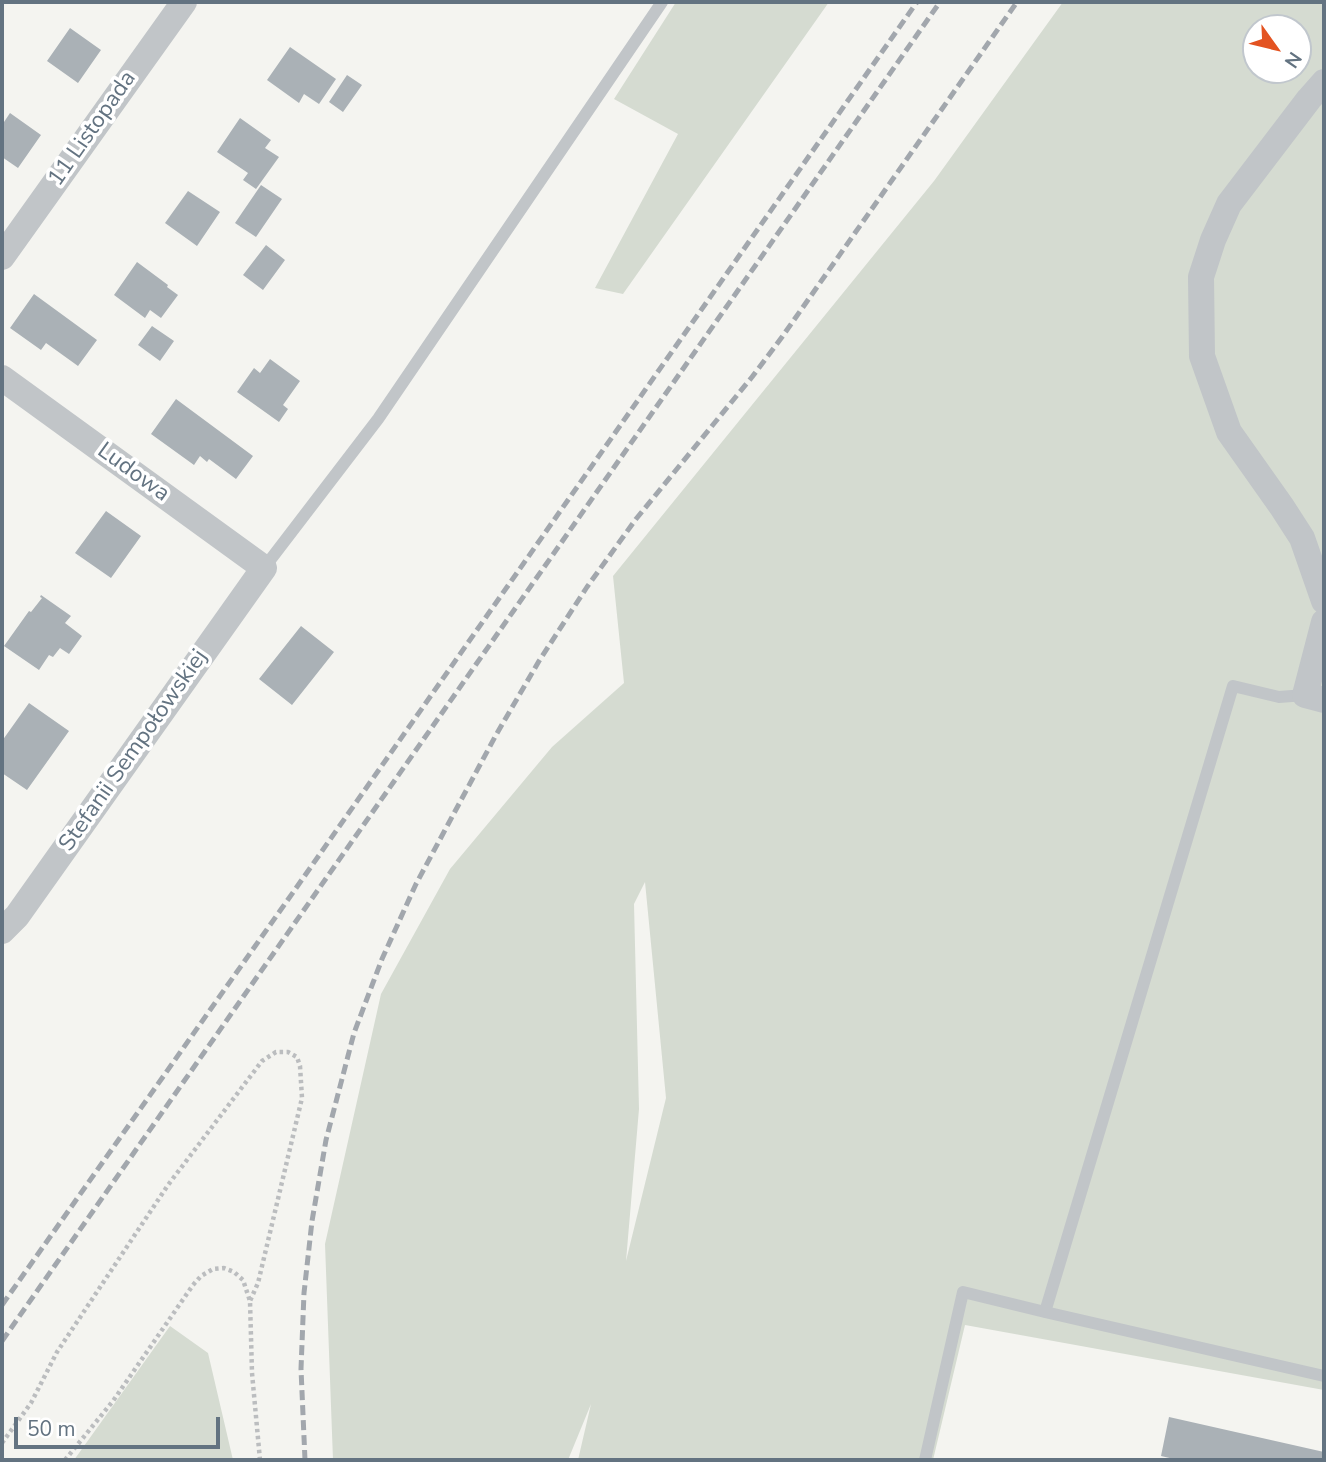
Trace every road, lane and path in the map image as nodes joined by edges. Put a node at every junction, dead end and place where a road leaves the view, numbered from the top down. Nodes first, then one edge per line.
1 (184, 2) edge
2 (662, 2) edge
3 (1324, 82) edge
4 (2, 257) edge
5 (2, 378) edge
6 (264, 568) junction
7 (1324, 601) edge
8 (1324, 622) edge
9 (1315, 698) edge
10 (2, 931) edge
11 (250, 1301) junction
12 (1045, 1312) junction
13 (1324, 1376) edge
14 (2, 1443) edge
15 (65, 1460) edge
16 (260, 1460) edge
17 (925, 1460) edge

1 - 4 street, 11 Listopada
2 - 6 lane
3 - 7 street
5 - 6 street, Ludowa
6 - 10 street, Stefanii Sempołowskiej
8 - 9 street
9 - 12 lane
11 - 14 path
11 - 15 path
11 - 16 path
12 - 13 lane
12 - 17 lane

